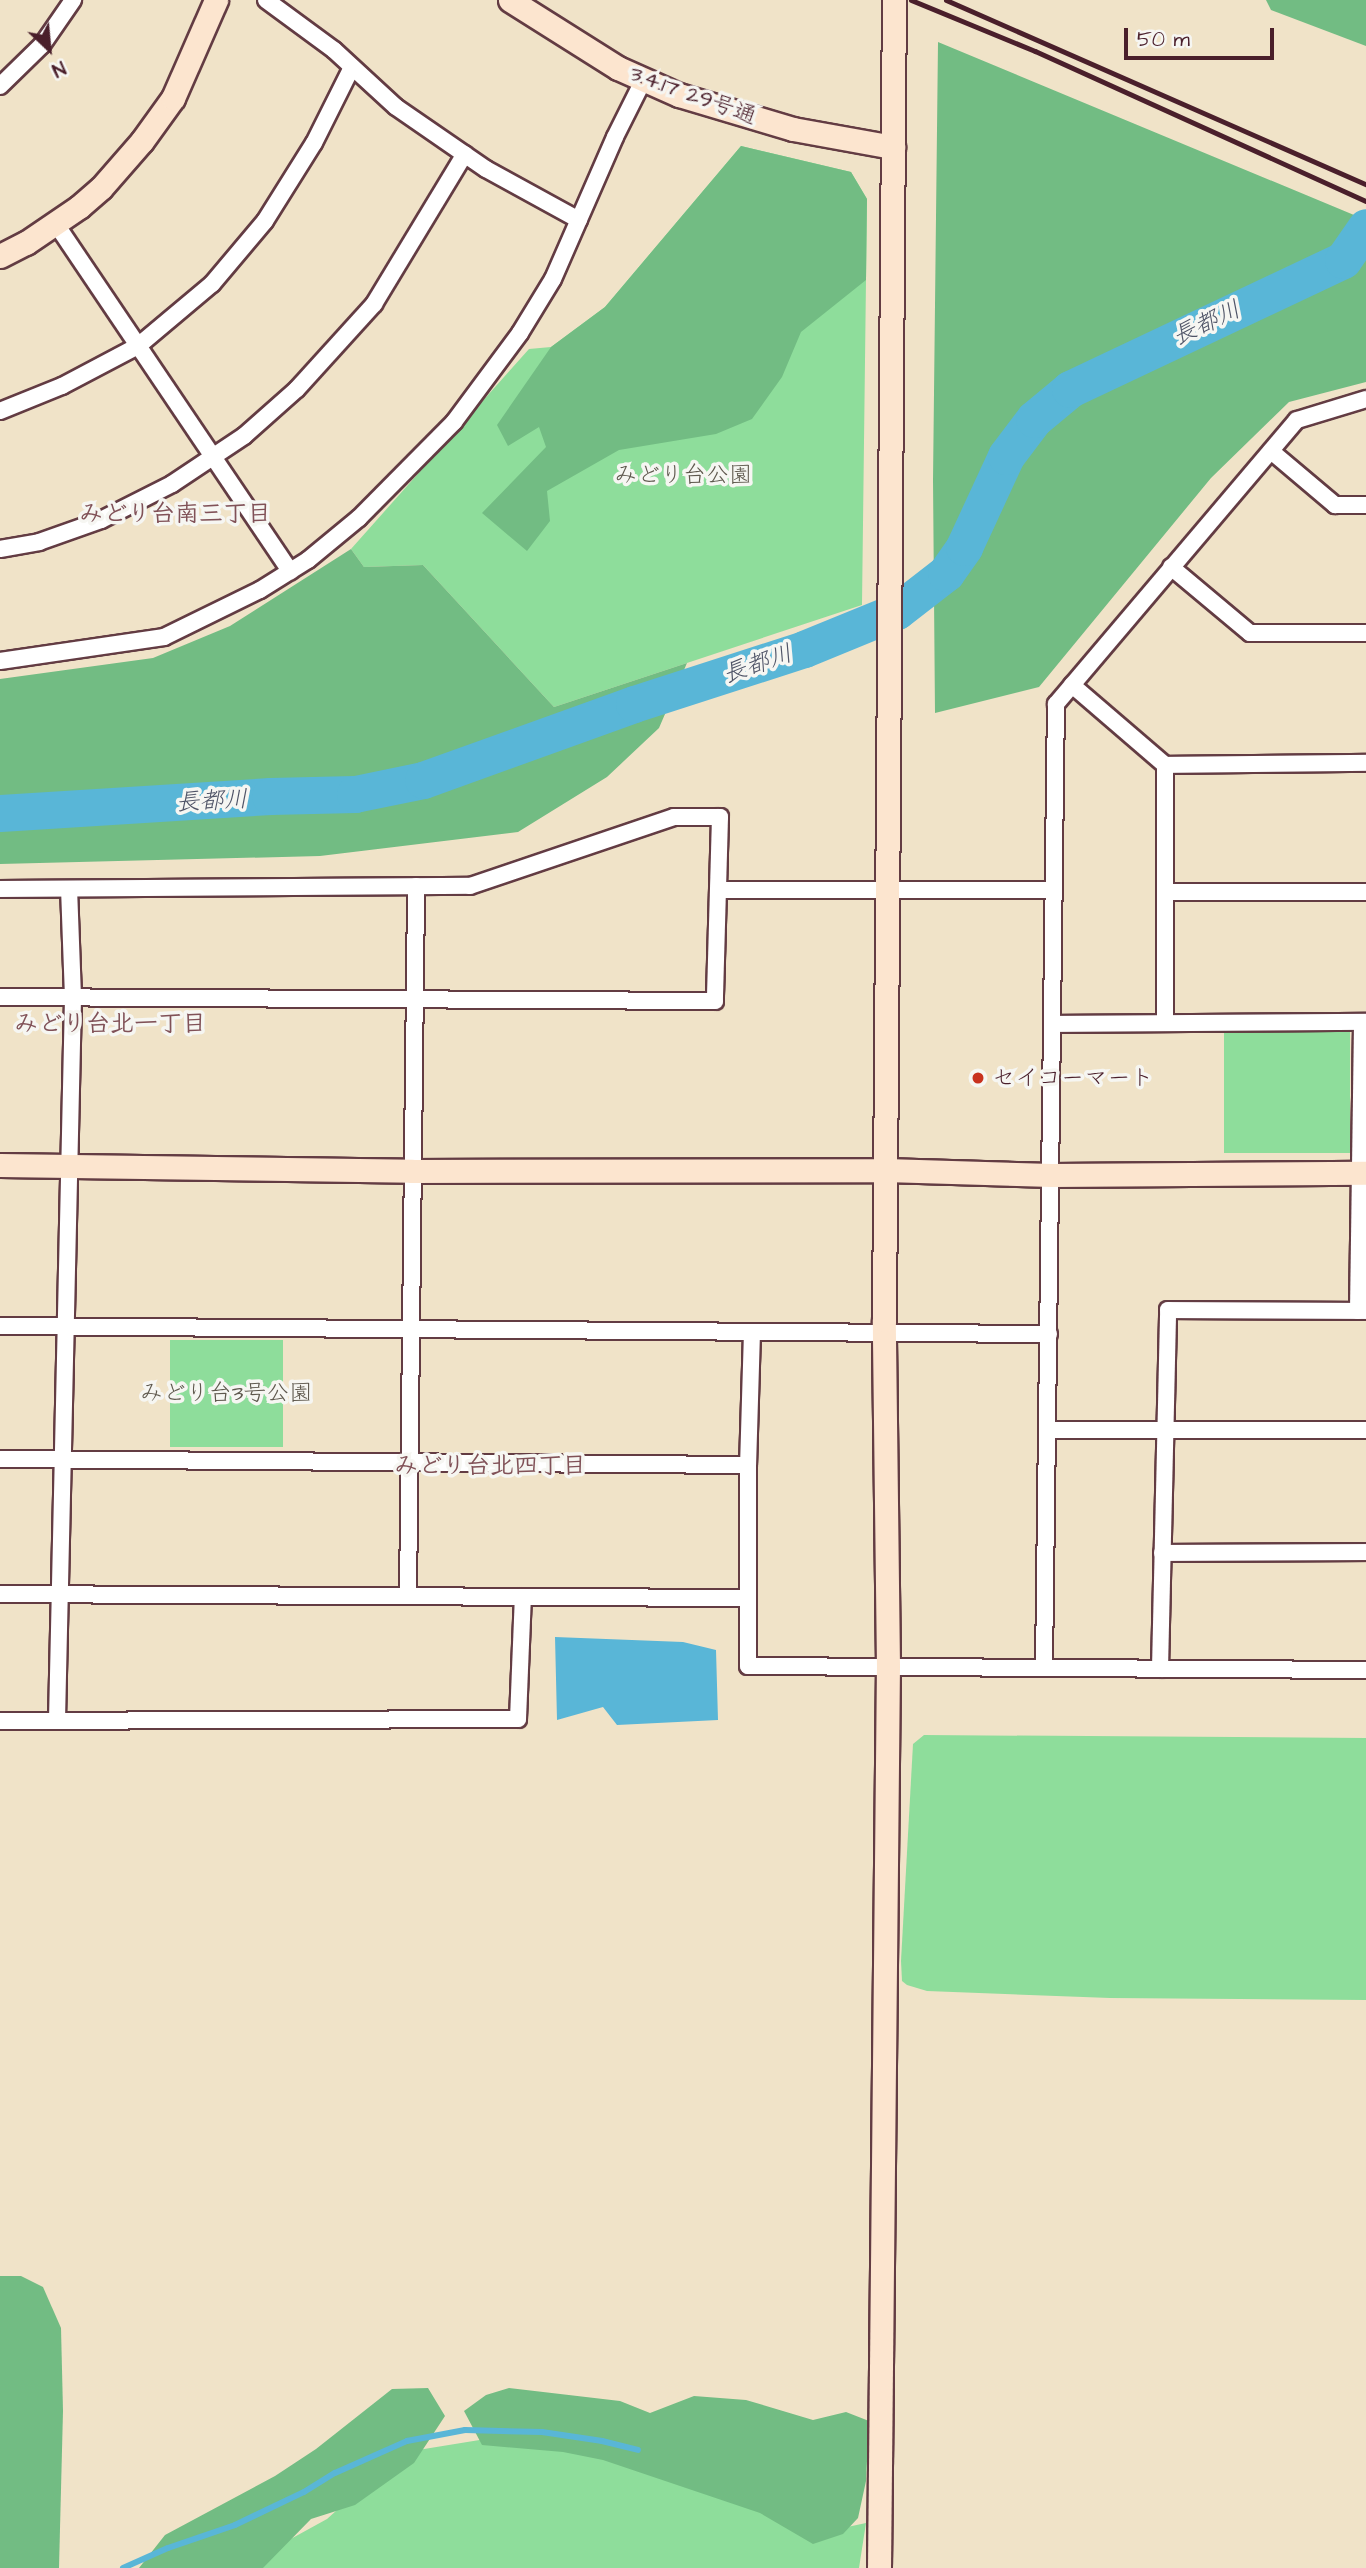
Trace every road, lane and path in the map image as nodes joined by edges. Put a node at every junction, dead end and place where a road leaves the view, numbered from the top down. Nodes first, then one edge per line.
1 (73, 0) edge
2 (216, 0) edge
3 (266, 0) edge
4 (510, 0) edge
5 (894, 0) edge
6 (352, 67) junction
7 (645, 79) junction
8 (0, 86) edge
9 (893, 147) junction
10 (465, 154) junction
11 (579, 220) junction
12 (55, 224) junction
13 (0, 256) edge
14 (138, 346) junction
15 (1366, 399) edge
16 (0, 411) edge
17 (1270, 451) junction
18 (212, 459) junction
19 (1366, 505) edge
20 (0, 549) edge
21 (1171, 567) junction
22 (290, 571) junction
23 (1366, 633) edge
24 (0, 661) edge
25 (1072, 685) junction
26 (1366, 763) edge
27 (1165, 765) junction
28 (416, 886) junction
29 (69, 889) junction
30 (0, 890) edge
31 (718, 890) junction
32 (887, 890) junction
33 (1054, 890) junction
34 (1165, 892) junction
35 (1366, 892) edge
36 (0, 997) edge
37 (73, 997) junction
38 (416, 999) junction
39 (1364, 1022) edge
40 (1165, 1023) junction
41 (1053, 1024) junction
42 (0, 1166) edge
43 (68, 1167) junction
44 (886, 1170) junction
45 (412, 1171) junction
46 (1363, 1174) edge
47 (1052, 1175) junction
48 (1362, 1311) edge
49 (0, 1326) edge
50 (65, 1326) junction
51 (412, 1329) junction
52 (752, 1332) junction
53 (884, 1334) junction
54 (1049, 1334) junction
55 (1048, 1430) junction
56 (1164, 1430) junction
57 (1366, 1430) edge
58 (62, 1458) junction
59 (0, 1459) edge
60 (410, 1461) junction
61 (748, 1465) junction
62 (1366, 1552) edge
63 (1162, 1553) junction
64 (0, 1594) edge
65 (59, 1595) junction
66 (408, 1596) junction
67 (523, 1597) junction
68 (748, 1598) junction
69 (888, 1666) junction
70 (1044, 1668) junction
71 (1160, 1669) junction
72 (1366, 1670) edge
73 (57, 1720) junction
74 (0, 1721) edge
75 (879, 2568) edge

1 - 8 street
2 - 12 street
3 - 6 street
4 - 7 street, 3.4.17 29号通
5 - 9 street
6 - 10 street
6 - 14 street
7 - 9 street, 3.4.17 29号通
7 - 11 street
9 - 32 street
10 - 11 street
10 - 18 street
11 - 22 street
12 - 13 street
12 - 14 street
14 - 16 street
14 - 18 street
15 - 17 street
17 - 19 street
17 - 21 street
18 - 20 street
18 - 22 street
21 - 23 street
21 - 25 street
22 - 24 street
25 - 27 street
25 - 33 street
26 - 27 street
27 - 34 street
28 - 29 street
28 - 31 street
28 - 38 street
29 - 30 street
29 - 37 street
31 - 32 street
31 - 38 street
32 - 33 street
32 - 44 street
33 - 41 street
34 - 35 street
34 - 40 street
36 - 37 street
37 - 38 street
37 - 43 street
38 - 45 street
39 - 40 street
39 - 46 street
40 - 41 street
41 - 47 street
42 - 43 street
43 - 45 street
43 - 50 street
44 - 45 street
44 - 47 street
44 - 53 street
45 - 51 street
46 - 47 street
46 - 48 street
47 - 54 street
48 - 56 street
49 - 50 street
50 - 51 street
50 - 58 street
51 - 52 street
51 - 60 street
52 - 53 street
52 - 61 street
53 - 54 street
53 - 69 street
54 - 55 street
55 - 56 street
55 - 70 street
56 - 57 street
56 - 63 street
58 - 59 street
58 - 60 street
58 - 65 street
60 - 61 street
60 - 66 street
61 - 68 street
62 - 63 street
63 - 71 street
64 - 65 street
65 - 66 street
65 - 73 street
66 - 67 street
67 - 68 street
67 - 73 street
68 - 69 street
69 - 70 street
69 - 75 street
70 - 71 street
71 - 72 street
73 - 74 street

